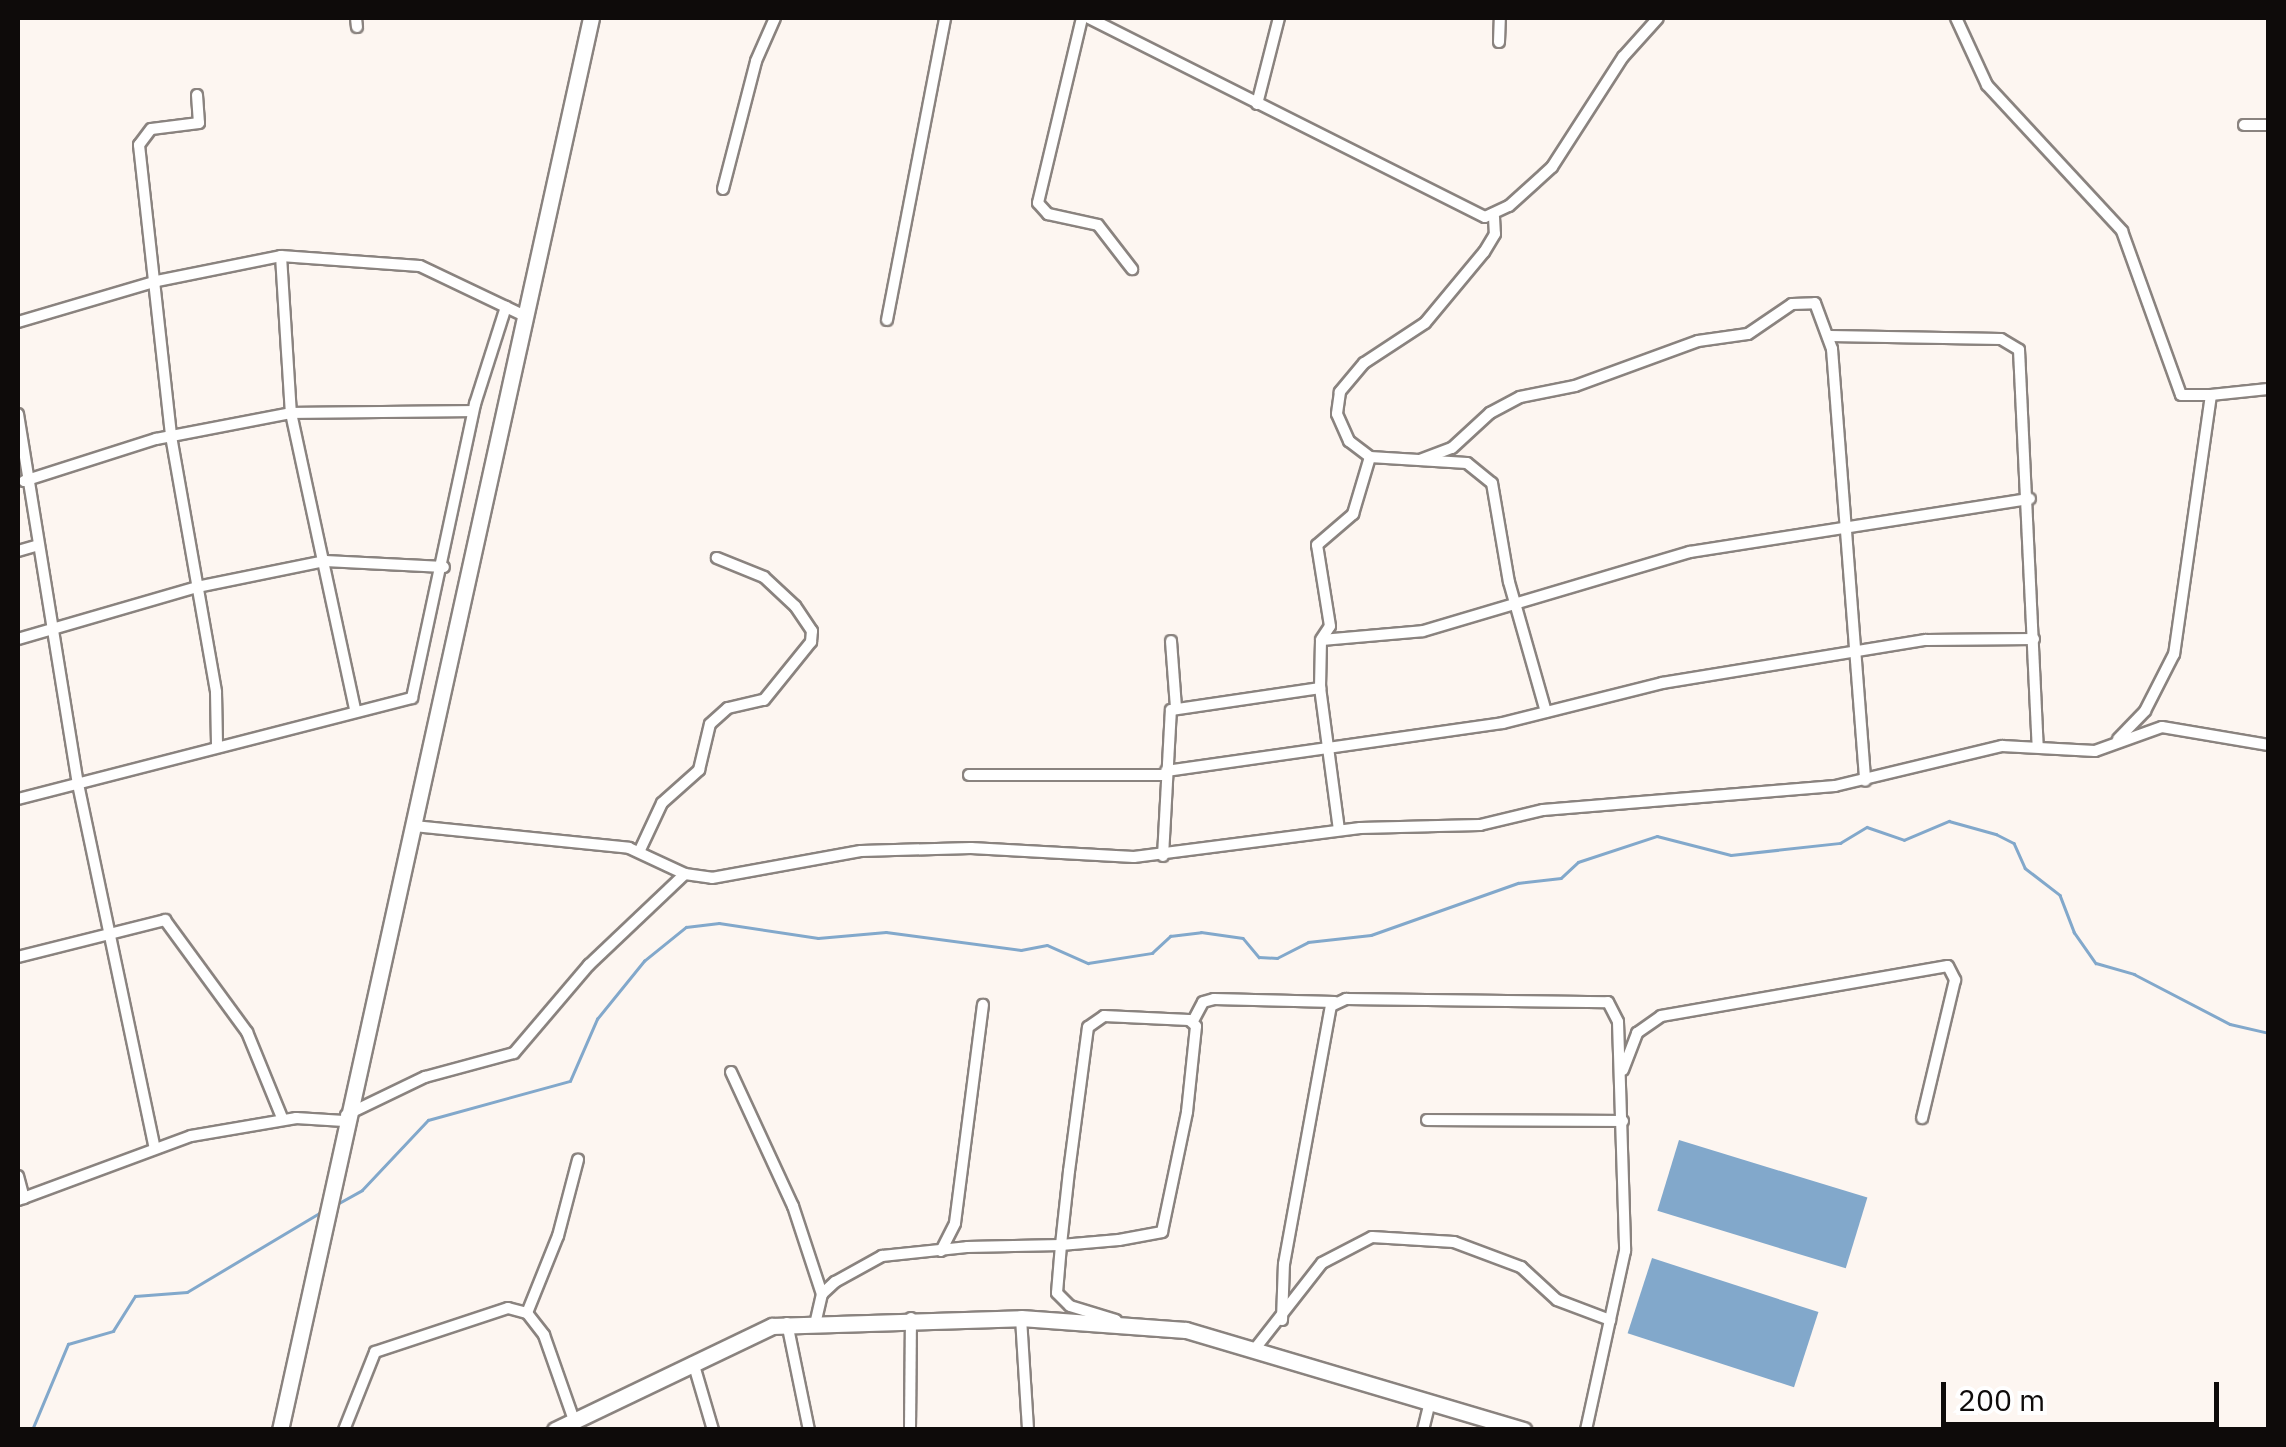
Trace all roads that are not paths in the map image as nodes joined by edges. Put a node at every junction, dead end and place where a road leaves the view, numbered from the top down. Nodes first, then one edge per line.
1 (591, 18) edge
2 (775, 18) edge
3 (945, 18) edge
4 (1085, 18) edge
5 (1279, 18) edge
6 (1500, 18) edge
7 (1658, 18) edge
8 (1956, 18) edge
9 (1499, 42) dead end
10 (197, 95) dead end
11 (1257, 104) junction
12 (2244, 125) dead end
13 (2268, 125) edge
14 (723, 189) dead end
15 (1494, 216) junction
16 (281, 256) junction
17 (1132, 269) dead end
18 (157, 281) junction
19 (506, 307) junction
20 (525, 316) junction
21 (888, 320) dead end
22 (18, 322) edge
23 (1830, 336) junction
24 (2268, 390) edge
25 (2212, 395) junction
26 (474, 411) junction
27 (291, 413) junction
28 (18, 416) edge
29 (171, 436) junction
30 (1370, 457) junction
31 (1420, 460) junction
32 (24, 481) junction
33 (2030, 499) junction
34 (1842, 528) junction
35 (35, 546) junction
36 (18, 552) edge
37 (717, 558) dead end
38 (325, 561) junction
39 (444, 567) junction
40 (197, 587) junction
41 (1516, 604) junction
42 (54, 628) junction
43 (18, 639) edge
44 (2034, 639) junction
45 (1322, 640) junction
46 (1171, 641) dead end
47 (1856, 654) junction
48 (1320, 688) junction
49 (1176, 707) junction
50 (355, 710) junction
51 (1546, 712) junction
52 (2114, 744) junction
53 (2268, 745) edge
54 (217, 746) junction
55 (2038, 746) junction
56 (1328, 747) junction
57 (1166, 773) junction
58 (969, 775) dead end
59 (1866, 781) junction
60 (78, 784) junction
61 (18, 799) edge
62 (414, 826) junction
63 (1340, 830) junction
64 (640, 850) junction
65 (1163, 856) junction
66 (685, 874) junction
67 (110, 932) junction
68 (18, 957) edge
69 (1335, 1002) junction
70 (983, 1005) dead end
71 (1193, 1021) junction
72 (731, 1072) dead end
73 (1621, 1076) junction
74 (345, 1118) junction
75 (1922, 1118) dead end
76 (283, 1120) junction
77 (1427, 1120) dead end
78 (1623, 1121) junction
79 (154, 1146) junction
80 (578, 1160) dead end
81 (18, 1176) edge
82 (20, 1199) edge
83 (1061, 1244) junction
84 (940, 1252) junction
85 (822, 1294) junction
86 (527, 1313) junction
87 (911, 1318) junction
88 (1021, 1318) junction
89 (816, 1320) junction
90 (1117, 1320) junction
91 (1282, 1320) junction
92 (1610, 1320) junction
93 (786, 1323) junction
94 (1254, 1350) junction
95 (692, 1361) junction
96 (1430, 1402) junction
97 (579, 1418) junction
98 (280, 1430) edge
99 (344, 1430) edge
100 (555, 1430) edge
101 (595, 1430) edge
102 (714, 1430) edge
103 (809, 1430) edge
104 (910, 1430) edge
105 (1028, 1430) edge
106 (1423, 1430) edge
107 (1522, 1430) edge
108 (1586, 1430) edge

1 - 20 street
2 - 14 street
3 - 21 street
4 - 11 street
4 - 17 street
5 - 11 street
6 - 9 street
7 - 15 street
8 - 25 street
10 - 18 street
11 - 15 street
12 - 13 street
15 - 30 street
16 - 18 street
16 - 19 street
16 - 27 street
18 - 22 street
18 - 29 street
19 - 20 street
19 - 26 street
20 - 62 street
23 - 31 street
23 - 33 street
23 - 34 street
24 - 25 street
25 - 52 street
26 - 27 street
26 - 39 street
27 - 29 street
27 - 38 street
28 - 32 street
29 - 32 street
29 - 40 street
30 - 31 street
30 - 45 street
31 - 41 street
32 - 35 street
33 - 34 street
33 - 44 street
34 - 41 street
34 - 47 street
35 - 36 street
35 - 42 street
37 - 64 street
38 - 39 street
38 - 40 street
38 - 50 street
39 - 50 street
40 - 42 street
40 - 54 street
41 - 45 street
41 - 51 street
42 - 43 street
42 - 60 street
44 - 47 street
44 - 55 street
45 - 48 street
46 - 49 street
47 - 51 street
47 - 59 street
48 - 49 street
48 - 56 street
49 - 57 street
50 - 54 street
51 - 56 street
52 - 53 street
52 - 55 street
54 - 60 street
55 - 59 street
56 - 57 street
56 - 63 street
57 - 58 street
57 - 65 street
59 - 63 street
60 - 61 street
60 - 67 street
62 - 64 street
62 - 74 street
63 - 65 street
64 - 66 street
65 - 66 street
66 - 74 street
67 - 68 street
67 - 76 street
67 - 79 street
69 - 71 street
69 - 73 street
69 - 91 street
70 - 84 street
71 - 83 street
71 - 83 street
72 - 85 street
73 - 75 street
73 - 78 street
74 - 76 street
74 - 98 street
76 - 79 street
77 - 78 street
78 - 92 street
79 - 82 street
80 - 86 street
81 - 82 street
83 - 84 street
83 - 90 street
84 - 85 street
85 - 89 street
86 - 97 street
86 - 99 street
87 - 88 street
87 - 89 street
87 - 104 street
88 - 90 street
88 - 105 street
89 - 93 street
90 - 94 street
91 - 92 street
91 - 94 street
92 - 108 street
93 - 95 street
93 - 103 street
94 - 96 street
95 - 97 street
95 - 102 street
96 - 106 street
96 - 107 street
97 - 100 street
97 - 101 street

